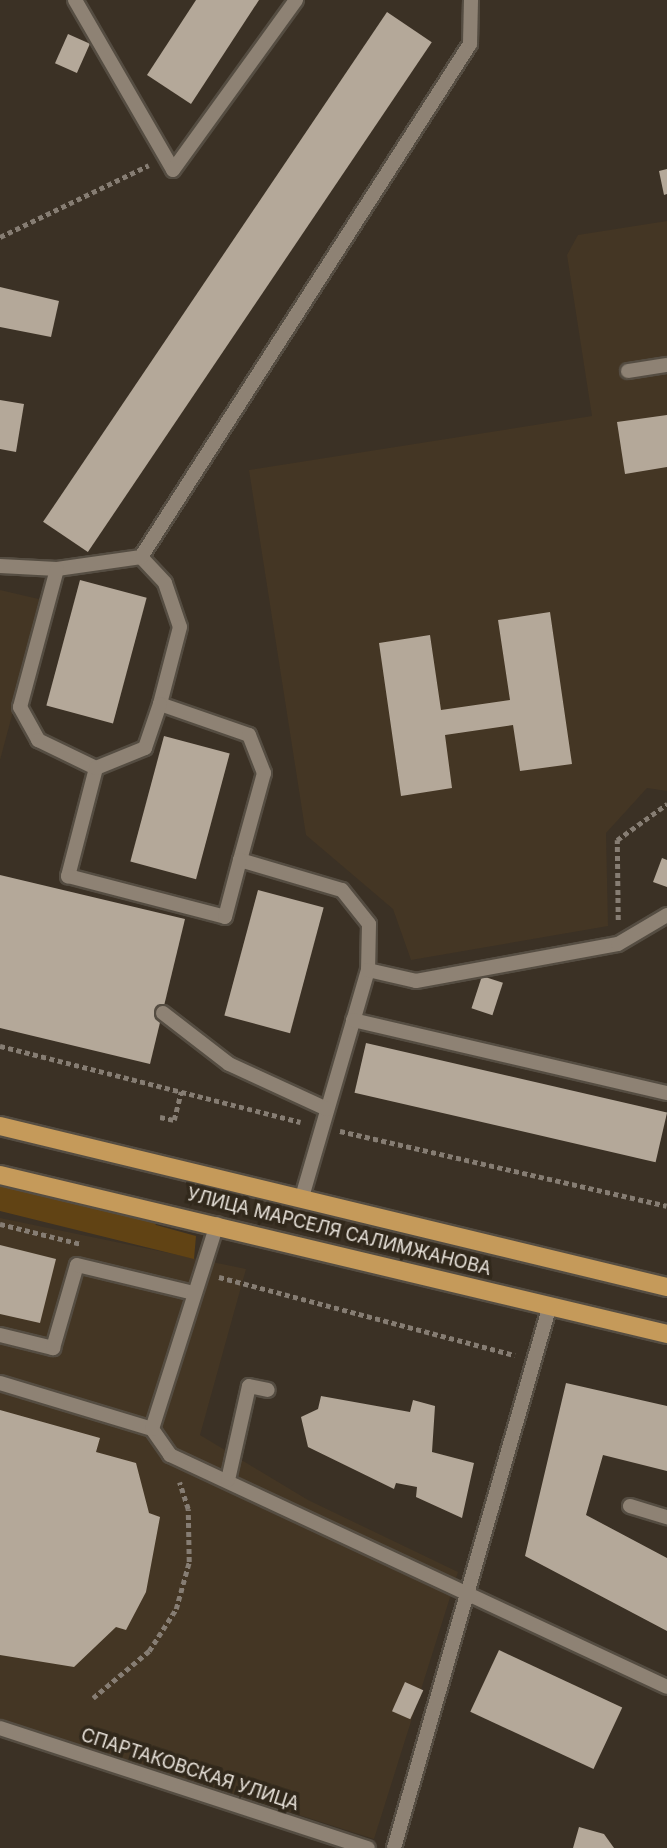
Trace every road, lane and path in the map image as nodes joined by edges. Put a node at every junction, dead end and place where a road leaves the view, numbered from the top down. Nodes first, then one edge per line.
1 (296, 0) edge
2 (471, 0) edge
3 (80, 3) edge
4 (165, 158) junction
5 (0, 237) edge
6 (667, 365) edge
7 (628, 371) dead end
8 (141, 557) junction
9 (0, 566) edge
10 (57, 569) junction
11 (160, 704) junction
12 (96, 768) junction
13 (667, 804) edge
14 (240, 860) junction
15 (667, 915) edge
16 (618, 944) junction
17 (368, 970) junction
18 (163, 1013) dead end
19 (354, 1020) junction
20 (181, 1092) dead end
21 (667, 1093) edge
22 (327, 1109) junction
23 (160, 1116) dead end
24 (0, 1126) edge
25 (0, 1175) edge
26 (302, 1197) junction
27 (217, 1224) junction
28 (200, 1272) junction
29 (667, 1287) edge
30 (194, 1293) junction
31 (550, 1305) junction
32 (667, 1334) edge
33 (0, 1335) edge
34 (533, 1360) junction
35 (0, 1383) edge
36 (268, 1390) dead end
37 (152, 1429) junction
38 (170, 1455) junction
39 (228, 1480) junction
40 (630, 1507) dead end
41 (667, 1517) edge
42 (467, 1590) junction
43 (667, 1687) edge
44 (93, 1698) dead end
45 (0, 1728) edge
46 (368, 1848) edge
47 (394, 1848) edge

1 - 4 street
2 - 8 street
3 - 4 street
4 - 5 path
6 - 7 street
8 - 10 street
8 - 11 street
9 - 10 street
10 - 12 street
11 - 12 street
11 - 14 street
12 - 14 street
13 - 16 path
14 - 17 street
15 - 16 street
16 - 17 street
17 - 19 street
18 - 22 street
19 - 21 street
19 - 22 street
20 - 23 path
22 - 26 street
24 - 26 main road
25 - 27 main road, УЛИЦА МАРСЕЛЯ САЛИМЖАНОВА
26 - 29 main road
27 - 28 street
27 - 31 main road, УЛИЦА МАРСЕЛЯ САЛИМЖАНОВА
28 - 30 street
28 - 34 path
30 - 33 street
30 - 37 street
31 - 32 main road, УЛИЦА МАРСЕЛЯ САЛИМЖАНОВА
31 - 34 street
34 - 42 street
35 - 37 street
36 - 39 street
37 - 38 street
38 - 39 street
38 - 44 path
39 - 42 street
40 - 41 street
42 - 43 street
42 - 47 street
45 - 46 street, СПАРТАКОВСКАЯ УЛИЦА

